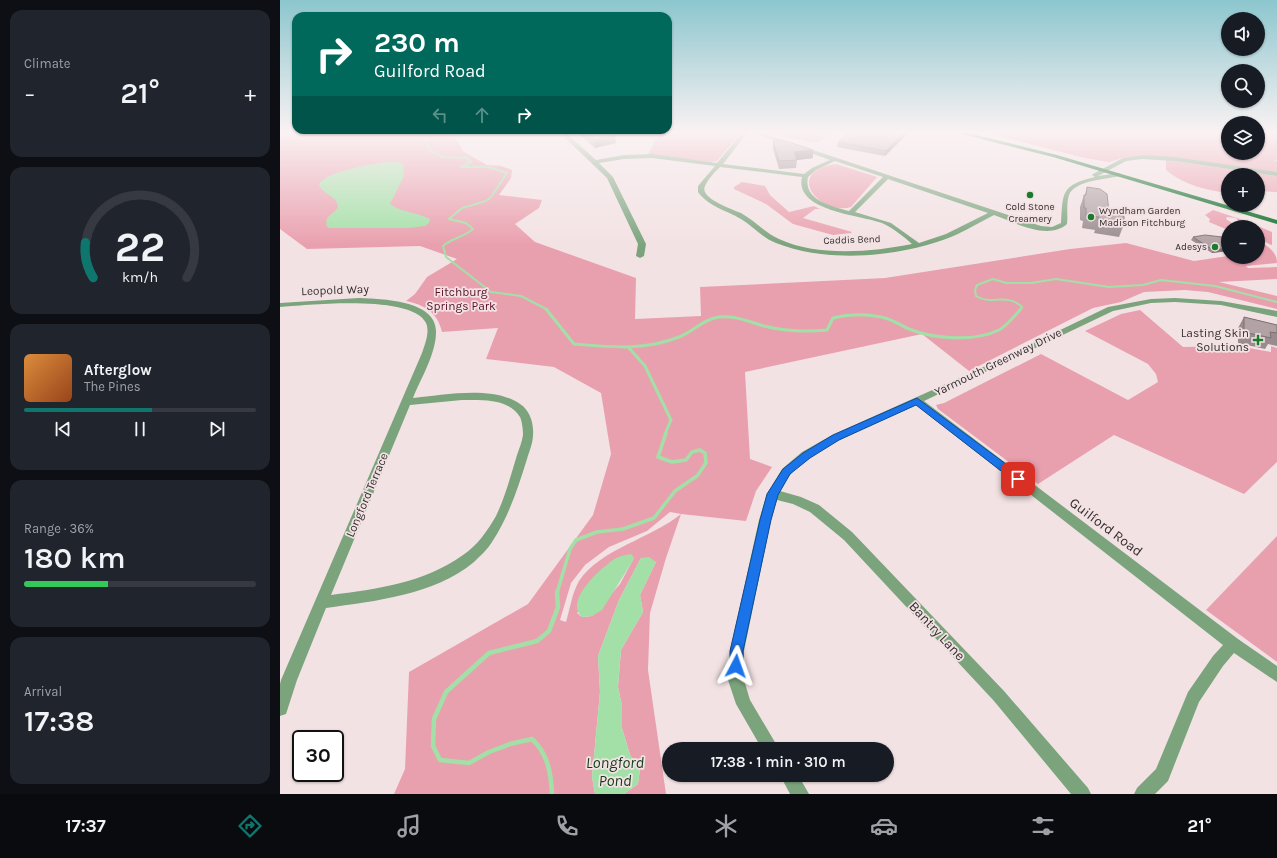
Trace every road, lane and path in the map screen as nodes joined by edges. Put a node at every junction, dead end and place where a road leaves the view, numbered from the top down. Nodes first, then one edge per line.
1 (603, 170) edge
2 (715, 170) edge
3 (759, 170) edge
4 (813, 170) edge
5 (864, 170) edge
6 (1103, 170) joint
7 (1121, 170) edge
8 (1248, 170) edge
9 (1277, 174) edge
10 (1119, 175) junction
11 (805, 176) junction
12 (887, 178) junction
13 (1090, 179) junction
14 (1221, 199) edge
15 (1221, 202) edge
16 (851, 212) junction
17 (1251, 212) edge
18 (1253, 212) edge
19 (1262, 212) edge
20 (992, 213) junction
21 (1277, 215) edge
22 (1277, 222) edge
23 (1277, 226) edge
24 (918, 245) junction
25 (640, 256) dead end
26 (391, 303) joint
27 (280, 305) edge
28 (1277, 314) edge
29 (917, 401) junction
30 (408, 402) junction
31 (773, 494) junction
32 (321, 603) junction
33 (1233, 644) junction
34 (1277, 675) edge
35 (280, 708) edge
36 (767, 742) edge
37 (792, 782) edge
38 (800, 794) edge
39 (1082, 794) edge
40 (1143, 794) edge

1 - 25 street
2 - 24 street, Caddis Bend
3 - 11 street
4 - 11 street
5 - 12 street
6 - 10 main road
6 - 13 street
7 - 14 main road
8 - 9 street
10 - 13 street
10 - 15 main road
11 - 16 street
12 - 16 street
12 - 20 street
13 - 20 street
16 - 24 street
17 - 23 main road
18 - 22 main road
19 - 21 main road
20 - 24 street, Caddis Bend
26 - 27 street, Leopold Way
26 - 30 street, Longford Terrace
28 - 29 street, Yarmouth Greenway Drive
29 - 31 street, Yarmouth Greenway Drive
29 - 33 street, Guilford Road
30 - 32 street, Longford Terrace
30 - 32 street
31 - 36 street, Yarmouth Greenway Drive
31 - 39 street, Bantry Lane
32 - 35 street, Longford Terrace
33 - 34 street, Guilford Road
33 - 40 street
37 - 38 street

